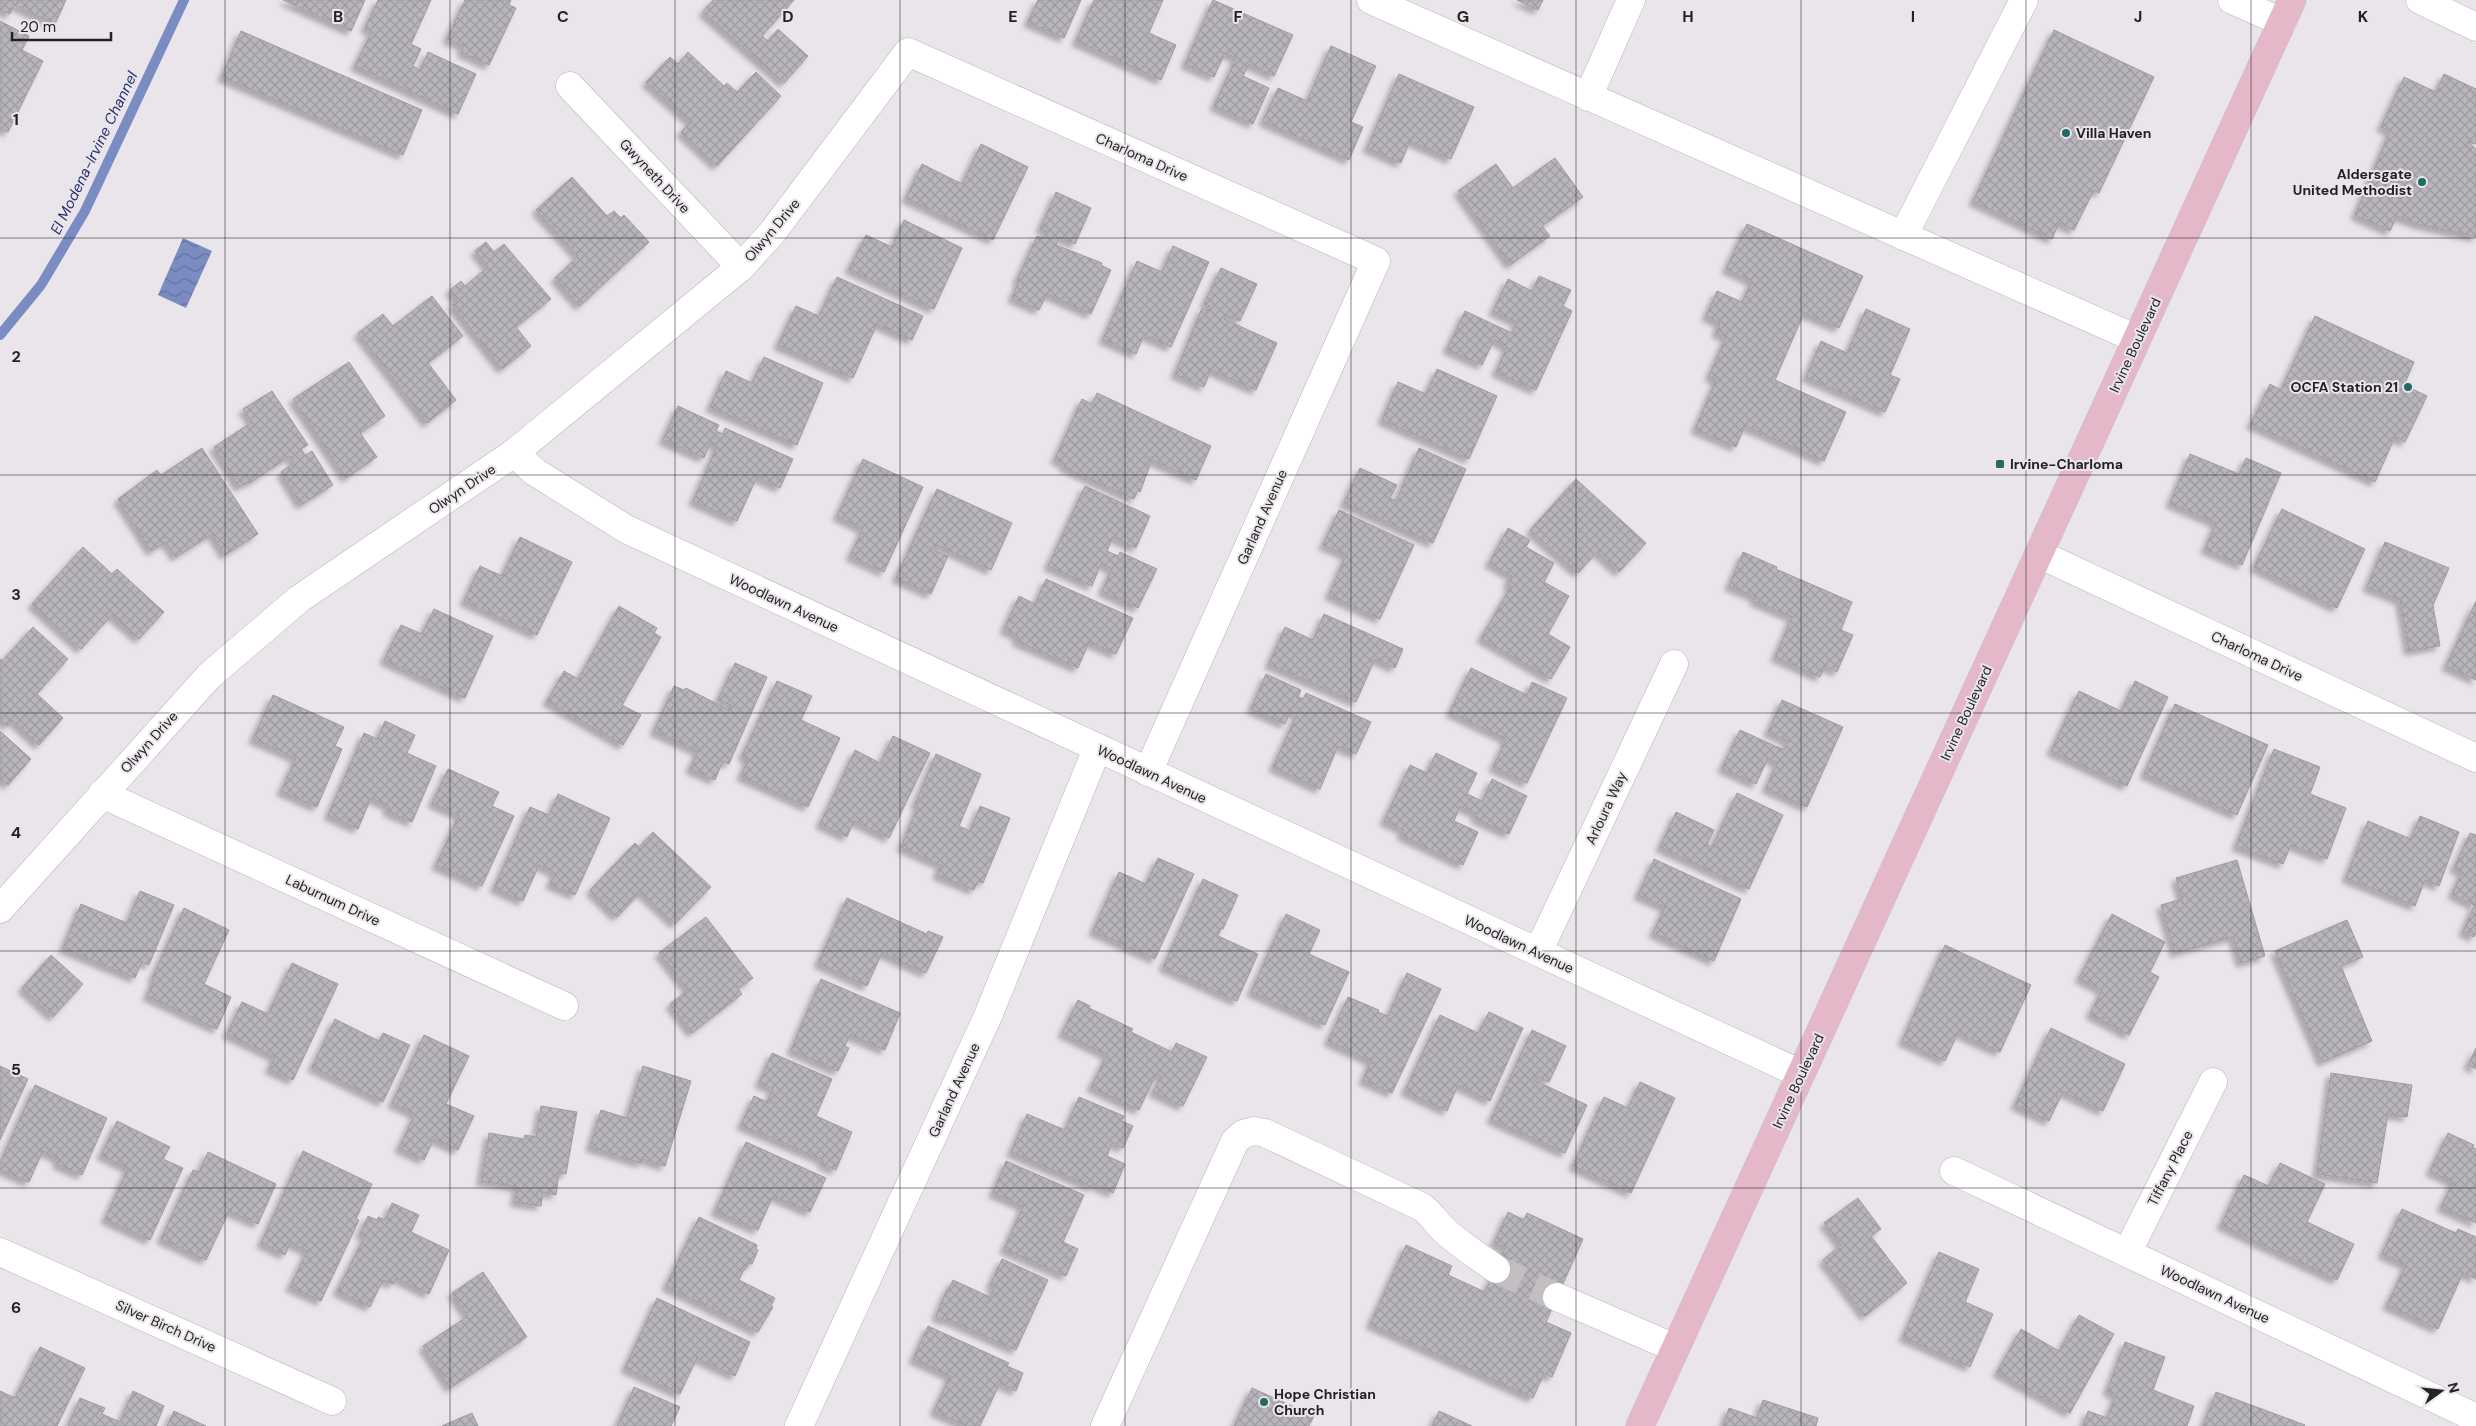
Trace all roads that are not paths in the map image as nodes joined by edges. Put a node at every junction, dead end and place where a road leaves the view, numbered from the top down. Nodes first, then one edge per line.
1 (1371, 0) edge
2 (1631, 0) edge
3 (2024, 0) edge
4 (2232, 0) edge
5 (2420, 0) edge
6 (2287, 11) edge
7 (2476, 27) edge
8 (908, 52) joint
9 (570, 86) dead end
10 (1588, 97) junction
11 (1903, 236) junction
12 (1376, 261) joint
13 (740, 267) junction
14 (2137, 339) junction
15 (514, 453) junction
16 (2039, 554) junction
17 (1674, 664) dead end
18 (1098, 749) junction
19 (2476, 758) edge
20 (1148, 772) junction
21 (102, 794) junction
22 (0, 909) edge
23 (1538, 952) junction
24 (564, 1006) dead end
25 (1801, 1074) junction
26 (2213, 1082) dead end
27 (1954, 1171) dead end
28 (0, 1252) edge
29 (2127, 1253) junction
30 (1496, 1269) tunnel mouth
31 (1558, 1297) tunnel mouth
32 (1675, 1348) junction
33 (332, 1401) dead end
34 (2476, 1418) edge
35 (799, 1426) edge
36 (1105, 1426) edge
37 (1640, 1426) edge

1 - 10 street
2 - 10 street
3 - 11 street
4 - 6 street
5 - 7 street
6 - 14 main road, Irvine Boulevard
8 - 12 street, Charloma Drive
8 - 13 street, Olwyn Drive
9 - 13 street, Gwyneth Drive
10 - 11 street
11 - 14 street
12 - 20 street, Garland Avenue
13 - 15 street, Olwyn Drive
14 - 16 main road, Irvine Boulevard
15 - 18 street, Woodlawn Avenue
15 - 21 street, Olwyn Drive
16 - 19 street, Charloma Drive
16 - 25 main road, Irvine Boulevard
17 - 23 street, Arloura Way
18 - 20 street, Woodlawn Avenue
18 - 35 street, Garland Avenue
20 - 23 street, Woodlawn Avenue
21 - 22 street, Olwyn Drive
21 - 24 street, Laburnum Drive
23 - 25 street, Woodlawn Avenue
25 - 32 main road, Irvine Boulevard
26 - 29 street, Tiffany Place
27 - 29 street, Woodlawn Avenue
28 - 33 street, Silver Birch Drive
29 - 34 street, Woodlawn Avenue
30 - 36 street
31 - 32 street
32 - 37 main road, Irvine Boulevard

